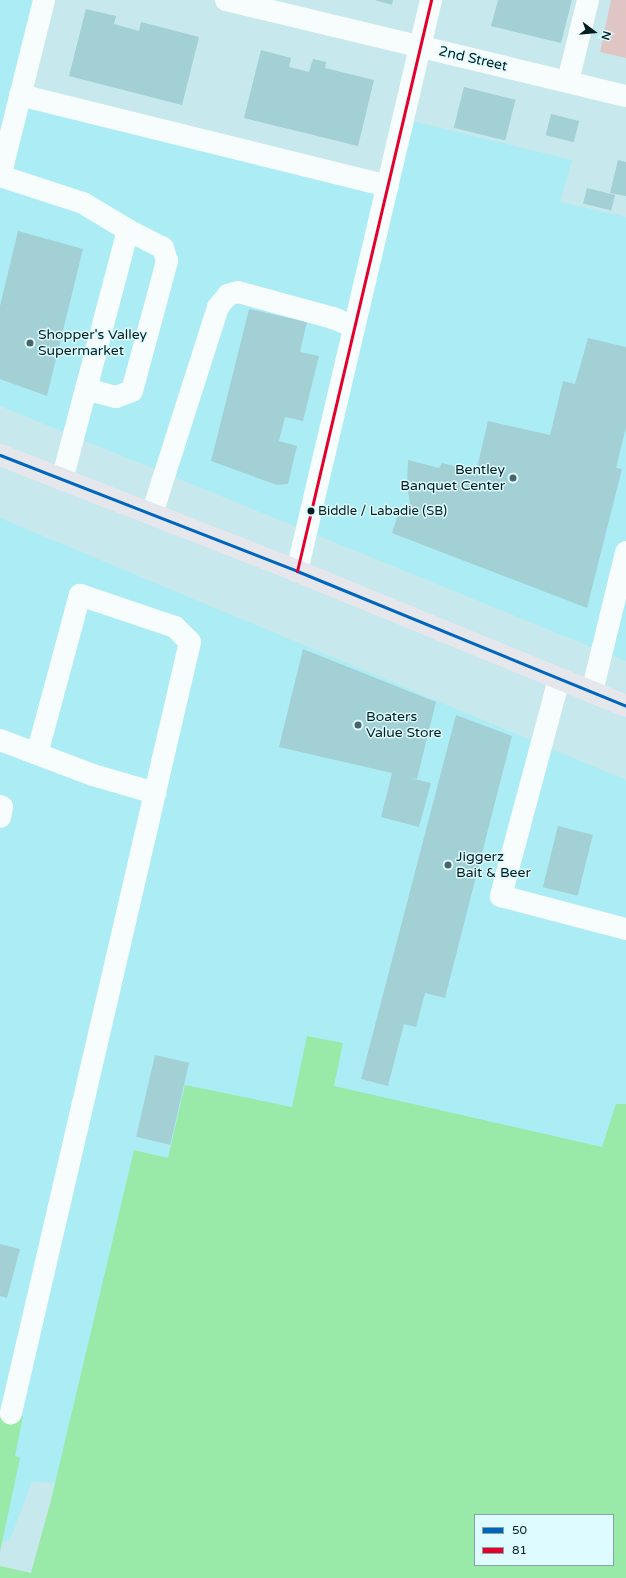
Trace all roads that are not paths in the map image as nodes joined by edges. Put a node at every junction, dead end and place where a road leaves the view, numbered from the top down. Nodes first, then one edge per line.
1 (44, 0) edge
2 (226, 0) edge
3 (431, 0) edge
4 (588, 0) edge
5 (421, 47) junction
6 (568, 82) junction
7 (20, 95) junction
8 (626, 96) edge
9 (0, 177) edge
10 (388, 186) junction
11 (128, 230) junction
12 (354, 327) junction
13 (86, 389) junction
14 (0, 455) edge
15 (62, 479) junction
16 (152, 514) junction
17 (626, 552) edge
18 (297, 571) junction
19 (559, 679) junction
20 (592, 692) junction
21 (626, 706) edge
22 (0, 740) edge
23 (37, 754) junction
24 (155, 793) junction
25 (0, 806) edge
26 (0, 817) edge
27 (626, 929) edge
28 (11, 1413) dead end

1 - 7 street
2 - 5 street, 2nd Street
3 - 5 street
4 - 6 street
5 - 6 street, 2nd Street
5 - 10 street
6 - 8 street, 2nd Street
7 - 9 street
7 - 10 street
9 - 11 street
10 - 12 street
11 - 13 street
11 - 13 street
12 - 16 street
12 - 18 street
13 - 15 street
14 - 15 main road
15 - 16 main road
16 - 18 main road
17 - 20 street
18 - 19 main road
19 - 20 main road
19 - 27 street
20 - 21 main road
22 - 23 street
23 - 24 street
23 - 24 street
24 - 28 street
25 - 26 street

